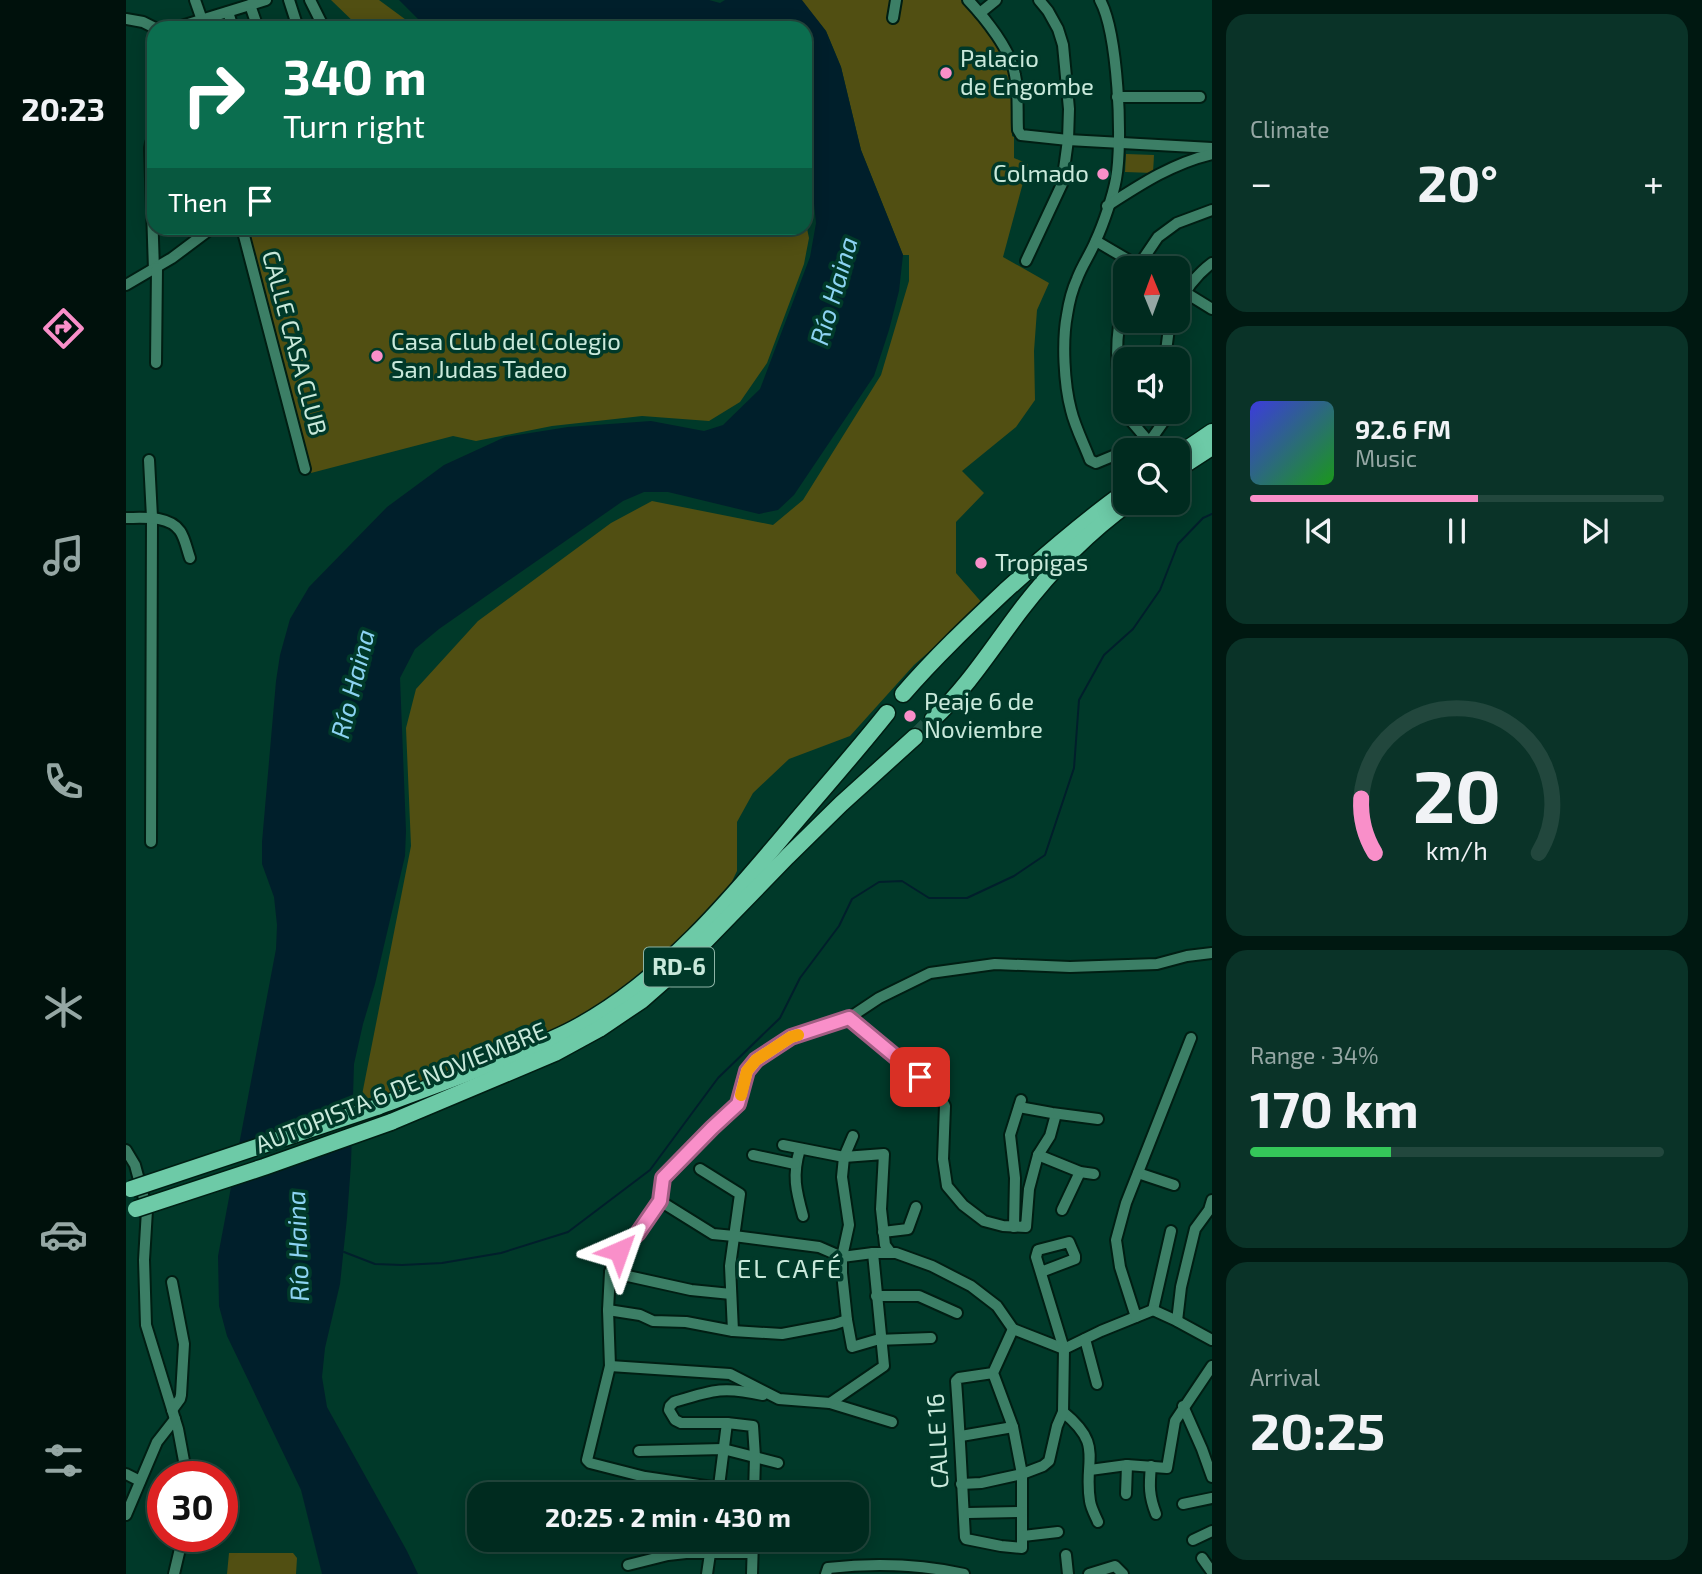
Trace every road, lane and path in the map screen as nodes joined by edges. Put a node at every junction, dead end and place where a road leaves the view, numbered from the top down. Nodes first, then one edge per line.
1 (195, 0) edge
2 (267, 0) edge
3 (289, 0) edge
4 (310, 0) edge
5 (896, 0) edge
6 (968, 0) edge
7 (996, 0) edge
8 (1039, 0) edge
9 (1100, 0) edge
10 (250, 5) junction
11 (228, 12) junction
12 (980, 13) junction
13 (893, 18) dead end
14 (126, 19) edge
15 (205, 21) edge
16 (207, 21) edge
17 (231, 21) edge
18 (256, 21) edge
19 (296, 21) edge
20 (320, 21) edge
21 (147, 24) edge
22 (1117, 97) junction
23 (1200, 97) dead end
24 (1068, 140) junction
25 (1118, 144) junction
26 (1212, 148) edge
27 (1212, 154) edge
28 (1107, 206) junction
29 (1212, 210) edge
30 (154, 235) edge
31 (203, 235) edge
32 (244, 235) edge
33 (1096, 240) junction
34 (1121, 256) edge
35 (1146, 256) edge
36 (1026, 261) dead end
37 (1212, 263) edge
38 (156, 269) junction
39 (1190, 282) edge
40 (126, 285) edge
41 (1190, 296) edge
42 (1212, 309) edge
43 (156, 363) dead end
44 (1134, 424) edge
45 (1212, 432) edge
46 (1147, 438) edge
47 (1190, 447) edge
48 (1212, 447) edge
49 (1113, 456) edge
50 (149, 460) dead end
51 (1190, 461) edge
52 (305, 469) dead end
53 (1113, 501) edge
54 (1114, 515) edge
55 (152, 517) junction
56 (126, 518) edge
57 (190, 558) dead end
58 (1003, 593) junction
59 (1020, 611) junction
60 (903, 694) dead end
61 (887, 713) dead end
62 (933, 719) tunnel mouth
63 (915, 737) tunnel mouth
64 (151, 842) dead end
65 (1212, 953) edge
66 (849, 1018) junction
67 (1191, 1038) dead end
68 (1056, 1114) junction
69 (1098, 1119) dead end
70 (853, 1136) dead end
71 (783, 1145) dead end
72 (800, 1149) junction
73 (126, 1150) edge
74 (752, 1155) dead end
75 (1038, 1155) junction
76 (844, 1157) junction
77 (795, 1164) junction
78 (699, 1169) dead end
79 (1080, 1172) junction
80 (1138, 1173) junction
81 (1094, 1174) dead end
82 (1174, 1185) dead end
83 (129, 1190) edge
84 (1212, 1200) edge
85 (660, 1201) junction
86 (916, 1207) dead end
87 (1062, 1210) dead end
88 (131, 1211) edge
89 (803, 1216) dead end
90 (1014, 1227) junction
91 (1171, 1231) dead end
92 (883, 1232) junction
93 (734, 1236) junction
94 (873, 1253) junction
95 (891, 1253) junction
96 (842, 1256) junction
97 (610, 1272) junction
98 (1041, 1272) dead end
99 (173, 1282) dead end
100 (731, 1294) junction
101 (876, 1296) junction
102 (608, 1310) junction
103 (1153, 1310) junction
104 (957, 1313) dead end
105 (1136, 1317) junction
106 (847, 1320) junction
107 (1177, 1321) junction
108 (1013, 1329) junction
109 (733, 1331) junction
110 (931, 1338) dead end
111 (1085, 1339) junction
112 (1212, 1339) edge
113 (882, 1340) junction
114 (1064, 1349) junction
115 (610, 1366) junction
116 (1212, 1366) edge
117 (993, 1373) junction
118 (1097, 1384) dead end
119 (779, 1399) junction
120 (830, 1403) junction
121 (1183, 1406) junction
122 (1063, 1412) junction
123 (174, 1414) junction
124 (891, 1422) dead end
125 (727, 1423) junction
126 (1013, 1427) junction
127 (961, 1436) junction
128 (1207, 1447) edge
129 (723, 1449) junction
130 (639, 1451) dead end
131 (755, 1457) junction
132 (184, 1461) edge
133 (778, 1463) dead end
134 (1126, 1465) junction
135 (1151, 1466) junction
136 (1090, 1470) junction
137 (126, 1474) edge
138 (1022, 1474) junction
139 (1212, 1477) edge
140 (140, 1481) junction
141 (671, 1482) edge
142 (719, 1482) edge
143 (754, 1482) edge
144 (961, 1484) junction
145 (1126, 1494) dead end
146 (1212, 1498) edge
147 (1183, 1504) dead end
148 (1021, 1511) junction
149 (968, 1513) dead end
150 (1156, 1514) dead end
151 (126, 1515) edge
152 (1098, 1522) dead end
153 (1212, 1531) edge
154 (1058, 1532) dead end
155 (1193, 1540) dead end
156 (1023, 1541) junction
157 (179, 1552) edge
158 (682, 1552) edge
159 (710, 1552) edge
160 (746, 1552) edge
161 (752, 1553) joint
162 (1066, 1555) dead end
163 (1202, 1558) dead end
164 (628, 1565) dead end
165 (912, 1570) edge
166 (826, 1572) edge
167 (1212, 1572) edge
168 (174, 1574) edge
169 (707, 1574) edge
170 (752, 1574) edge
171 (964, 1574) edge
172 (1068, 1574) edge
173 (1090, 1574) edge
174 (1123, 1574) edge

1 - 15 street
2 - 10 street
3 - 19 street
4 - 20 street
5 - 13 street
6 - 12 street
7 - 12 street
8 - 24 street
9 - 22 street
10 - 11 street
10 - 18 street
11 - 16 street
11 - 17 street
12 - 24 street
14 - 21 street
22 - 23 street
22 - 25 street
24 - 25 street
24 - 36 street
25 - 26 street
25 - 28 street
27 - 28 street
28 - 33 street
29 - 35 street
30 - 38 street
31 - 38 street
32 - 52 street, CALLE CASA CLUB
33 - 34 street
33 - 49 street
37 - 39 street
38 - 40 street
38 - 43 street
41 - 42 street
44 - 46 street
45 - 47 highway
48 - 51 highway
50 - 55 street
53 - 58 highway
54 - 59 highway
55 - 56 street
55 - 57 street
55 - 64 street
58 - 59 highway
58 - 60 highway
59 - 62 highway
61 - 83 highway, AUTOPISTA 6 DE NOVIEMBRE / RD-6, bridge
63 - 88 highway, AUTOPISTA 6 DE NOVIEMBRE / RD-6, bridge
65 - 66 street
66 - 85 street
66 - 90 street
67 - 80 street
68 - 69 street
68 - 75 street
68 - 90 street
70 - 76 street
71 - 72 street
72 - 76 street
72 - 77 street
73 - 123 street
74 - 77 street
75 - 79 street
75 - 90 street
76 - 92 street
76 - 96 street
77 - 89 street
78 - 93 street
79 - 81 street
79 - 87 street
80 - 82 street
80 - 105 street
84 - 107 street
85 - 93 street
85 - 97 street
86 - 92 street
91 - 103 street
92 - 95 street
93 - 96 street
93 - 100 street
94 - 95 street
94 - 96 street
94 - 101 street
95 - 108 street
96 - 106 street
97 - 100 street
97 - 102 street
98 - 114 street
99 - 123 street
100 - 109 street
101 - 104 street
101 - 113 street
102 - 109 street
102 - 115 street
103 - 105 street
103 - 107 street
105 - 111 street
106 - 109 street
106 - 113 street
107 - 112 street
108 - 114 street
108 - 117 street
110 - 113 street
111 - 114 street
111 - 118 street
113 - 120 street
114 - 122 street
115 - 119 street
115 - 141 street
116 - 121 street
117 - 126 street
117 - 127 street, CALLE 16
119 - 120 street
119 - 125 street
120 - 124 street
121 - 128 street
121 - 135 street
122 - 136 street
122 - 138 street
123 - 132 street
123 - 140 street
125 - 129 street
125 - 131 street
126 - 127 street
126 - 138 street
127 - 144 street, CALLE 16
128 - 139 street
129 - 130 street
129 - 131 street
129 - 142 street
131 - 133 street
131 - 143 street
134 - 135 street
134 - 136 street
134 - 145 street
135 - 150 street
136 - 152 street
137 - 140 street
138 - 144 street
138 - 148 street
140 - 151 street
144 - 156 street, CALLE 16
146 - 147 street
148 - 149 street
148 - 156 street
153 - 155 street
154 - 156 street
157 - 168 street
158 - 164 street
159 - 169 street
160 - 161 street
161 - 170 street
162 - 172 street
163 - 167 street
165 - 166 street
165 - 171 street
173 - 174 street

